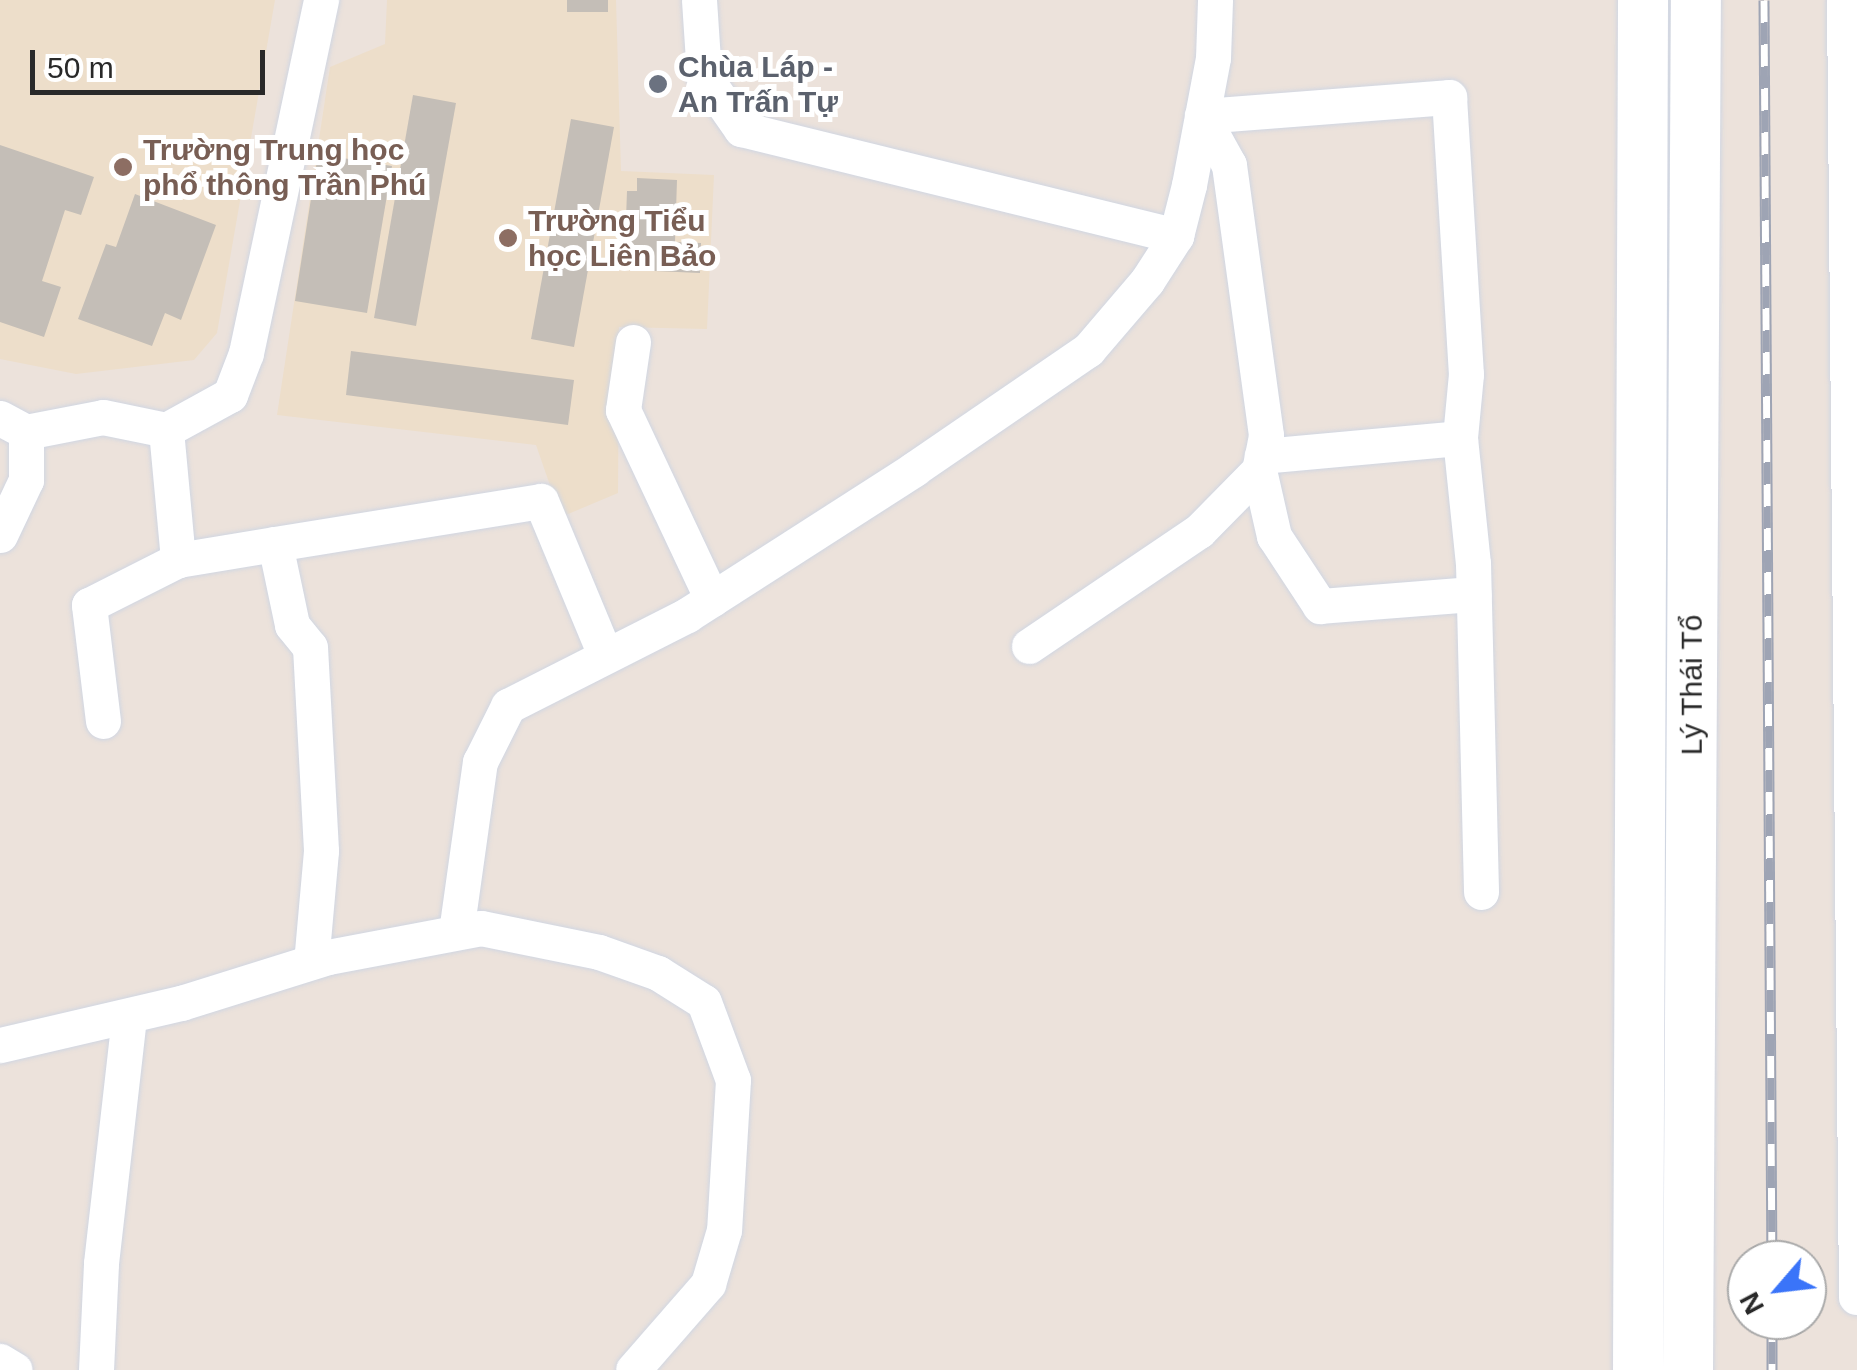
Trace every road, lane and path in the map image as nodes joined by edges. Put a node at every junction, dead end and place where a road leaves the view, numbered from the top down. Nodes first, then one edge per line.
1 (321, 0) edge
2 (700, 0) edge
3 (1215, 0) edge
4 (1642, 0) edge
5 (1696, 0) edge
6 (1844, 0) edge
7 (1202, 116) junction
8 (1176, 236) junction
9 (632, 342) dead end
10 (13, 425) edge
11 (166, 430) junction
12 (1460, 438) junction
13 (1260, 463) junction
14 (0, 535) edge
15 (276, 544) junction
16 (178, 560) junction
17 (1474, 594) junction
18 (712, 598) junction
19 (1029, 646) dead end
20 (605, 655) junction
21 (1854, 700) edge
22 (104, 721) dead end
23 (1481, 892) dead end
24 (456, 932) junction
25 (311, 962) junction
26 (129, 1016) junction
27 (0, 1045) edge
28 (1856, 1296) edge
29 (0, 1361) edge
30 (15, 1370) edge
31 (96, 1370) edge
32 (633, 1370) edge
33 (1638, 1370) edge
34 (1688, 1370) edge

1 - 11 street
2 - 8 street
3 - 7 street
4 - 33 main road, Lý Thái Tổ
5 - 34 main road, Lý Thái Tổ
6 - 21 street
7 - 8 street
7 - 12 street
7 - 13 street
8 - 18 street
9 - 18 street
10 - 11 street
10 - 14 street
11 - 16 street
12 - 13 street
12 - 17 street
13 - 17 street
13 - 19 street
15 - 16 street
15 - 20 street
15 - 25 street
16 - 22 street
17 - 23 street
18 - 20 street
20 - 24 street
21 - 28 street
24 - 25 street
24 - 32 street
25 - 26 street
26 - 27 street
26 - 31 street
29 - 30 street

